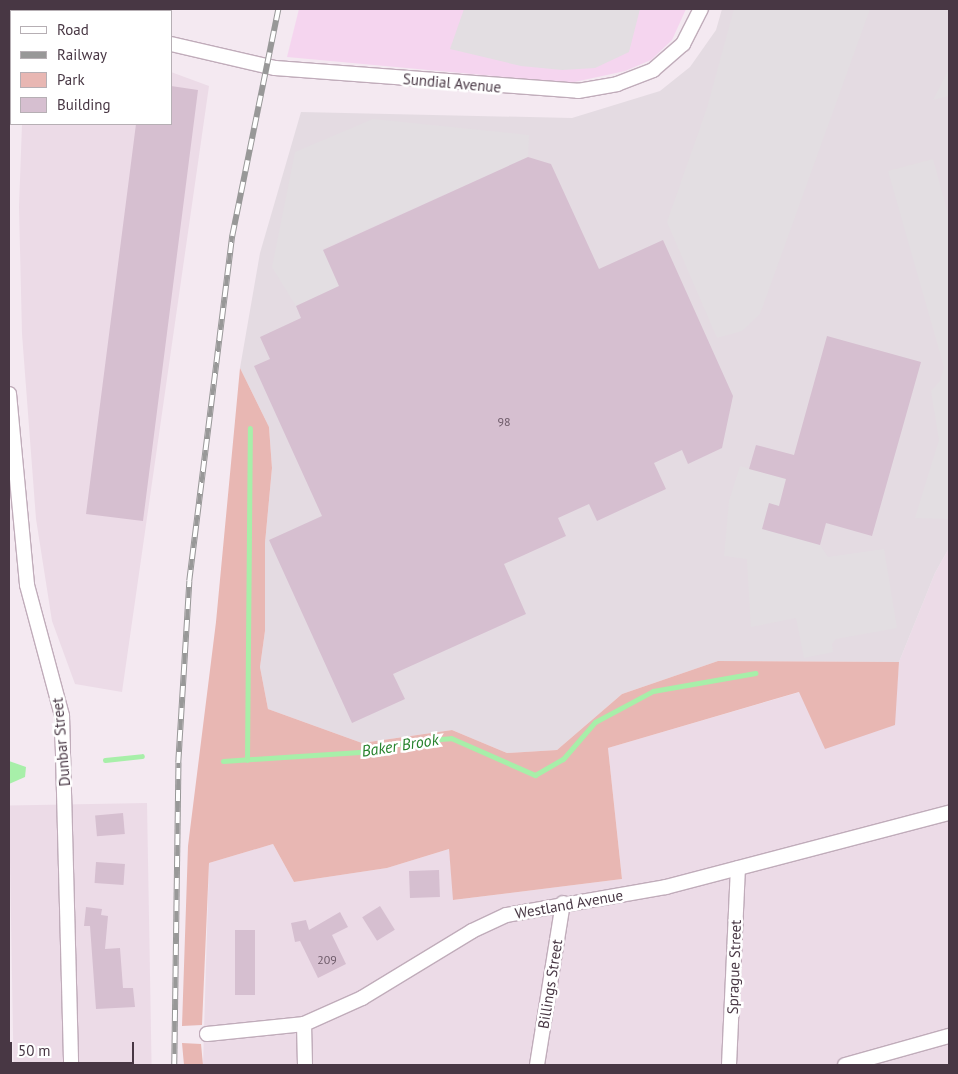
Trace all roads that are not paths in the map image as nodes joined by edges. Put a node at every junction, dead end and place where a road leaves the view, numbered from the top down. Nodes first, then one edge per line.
1 (700, 9) edge
2 (172, 44) edge
3 (9, 394) edge
4 (949, 812) edge
5 (738, 868) junction
6 (563, 903) junction
7 (304, 1024) junction
8 (207, 1034) dead end
9 (949, 1036) edge
10 (71, 1065) edge
11 (305, 1065) edge
12 (537, 1065) edge
13 (730, 1065) edge
14 (845, 1065) edge

1 - 2 street, Sundial Avenue
3 - 10 street, Dunbar Street
4 - 5 street, Westland Avenue
5 - 6 street, Westland Avenue
5 - 13 street, Sprague Street
6 - 7 street, Westland Avenue
6 - 12 street, Billings Street
7 - 8 street, Westland Avenue
7 - 11 street
9 - 14 street

